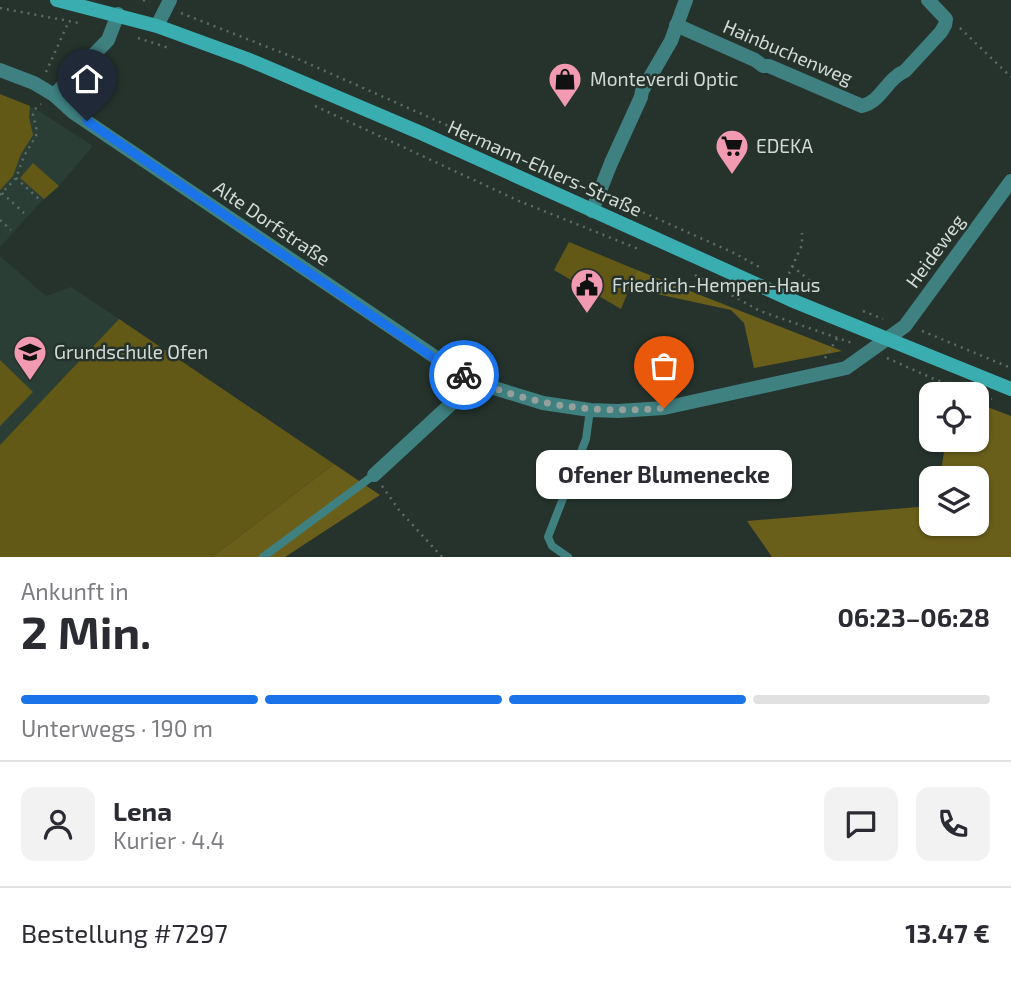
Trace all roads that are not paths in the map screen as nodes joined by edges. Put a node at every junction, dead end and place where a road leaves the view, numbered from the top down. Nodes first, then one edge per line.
1 (57, 0) edge
2 (928, 0) edge
3 (682, 2) edge
4 (174, 6) edge
5 (118, 14) junction
6 (676, 25) junction
7 (157, 26) junction
8 (0, 70) edge
9 (54, 95) junction
10 (1011, 181) edge
11 (592, 211) junction
12 (887, 340) junction
13 (471, 378) junction
14 (1011, 389) edge
15 (590, 410) junction
16 (374, 475) joint
17 (263, 557) edge
18 (568, 557) edge

1 - 5 street, Hermann-Ehlers-Straße
2 - 6 street, Hainbuchenweg
3 - 6 street
4 - 7 street
5 - 7 street, Hermann-Ehlers-Straße
5 - 9 street
6 - 11 street
7 - 11 street, Hermann-Ehlers-Straße
8 - 9 street, Alte Dorfstraße
9 - 13 street, Alte Dorfstraße
10 - 12 street, Heideweg
11 - 12 street, Hermann-Ehlers-Straße
12 - 14 street, Hermann-Ehlers-Straße
12 - 15 street, Alte Dorfstraße
13 - 15 street, Alte Dorfstraße
13 - 16 street
15 - 18 lane
16 - 17 lane

